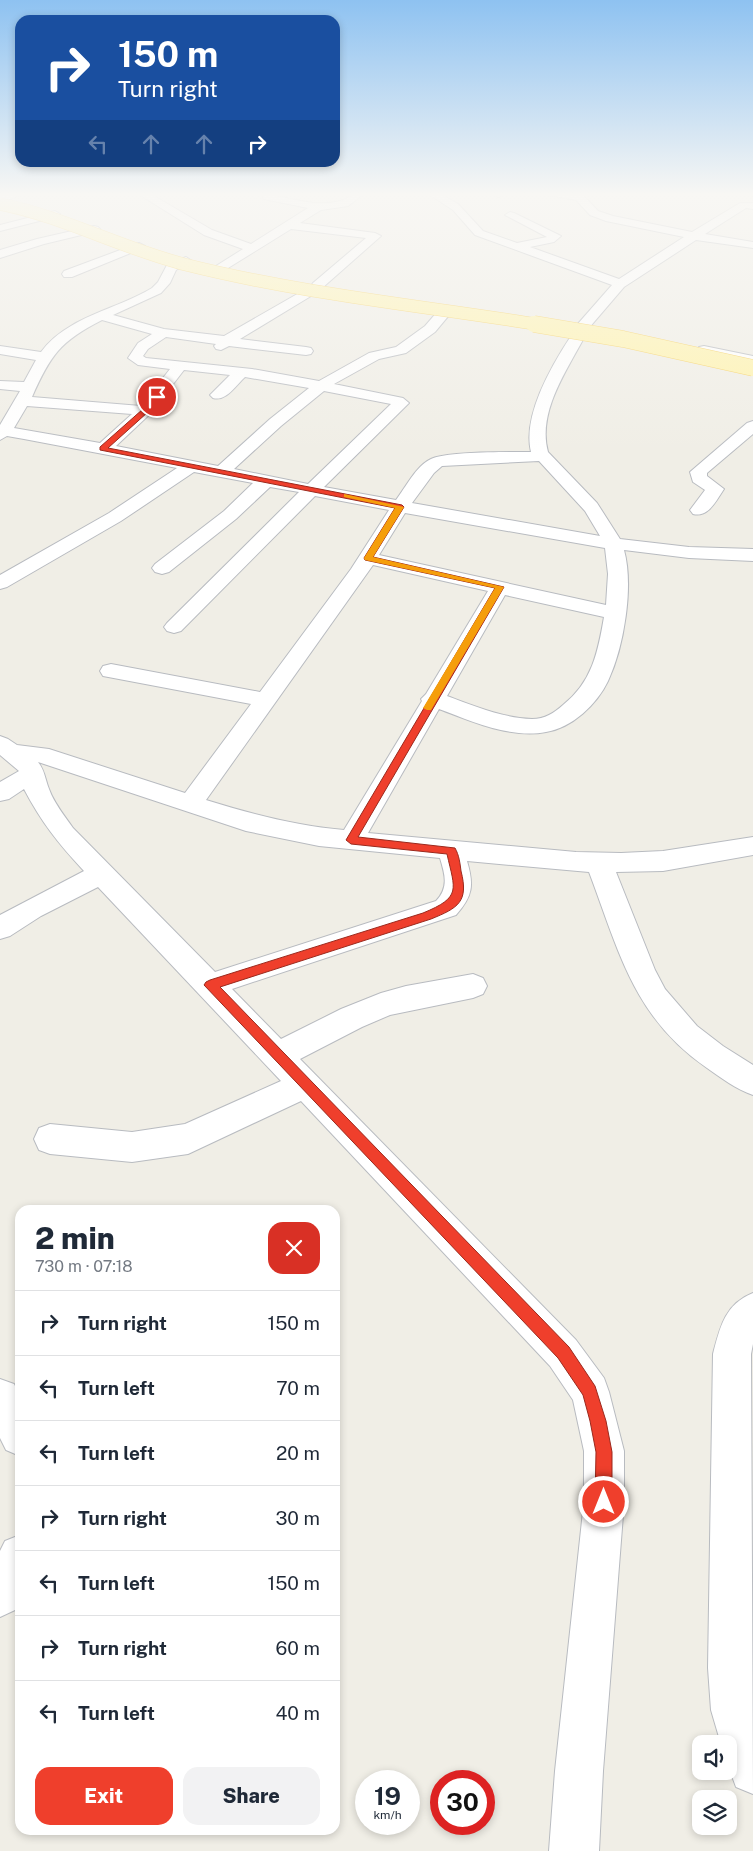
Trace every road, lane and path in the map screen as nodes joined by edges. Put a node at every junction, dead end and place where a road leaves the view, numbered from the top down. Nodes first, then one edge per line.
1 (166, 279) edge
2 (229, 279) edge
3 (262, 279) edge
4 (268, 279) edge
5 (323, 279) edge
6 (608, 279) edge
7 (627, 279) edge
8 (620, 284) junction
9 (312, 289) junction
10 (443, 314) junction
11 (101, 316) junction
12 (581, 331) junction
13 (163, 333) junction
14 (226, 341) junction
15 (0, 350) edge
16 (306, 351) dead end
17 (733, 356) junction
18 (44, 357) junction
19 (753, 360) edge
20 (181, 365) junction
21 (202, 367) junction
22 (722, 367) junction
23 (753, 368) edge
24 (242, 372) junction
25 (753, 374) edge
26 (0, 385) edge
27 (321, 386) junction
28 (30, 387) junction
29 (218, 395) dead end
30 (22, 401) junction
31 (145, 411) junction
32 (753, 426) edge
33 (2, 433) edge
34 (103, 449) junction
35 (543, 456) junction
36 (191, 466) junction
37 (223, 471) junction
38 (267, 480) junction
39 (312, 489) junction
40 (400, 507) junction
41 (699, 510) dead end
42 (613, 543) junction
43 (753, 555) edge
44 (368, 558) junction
45 (162, 568) dead end
46 (0, 583) edge
47 (500, 587) junction
48 (614, 613) junction
49 (174, 627) dead end
50 (110, 671) dead end
51 (432, 699) junction
52 (267, 700) junction
53 (15, 756) edge
54 (0, 793) edge
55 (190, 804) junction
56 (351, 840) junction
57 (750, 849) edge
58 (451, 851) junction
59 (599, 863) junction
60 (102, 873) junction
61 (0, 928) edge
62 (210, 985) junction
63 (473, 986) dead end
64 (278, 1056) junction
65 (753, 1081) edge
66 (306, 1084) junction
67 (50, 1139) dead end
68 (753, 1311) edge
69 (0, 1398) edge
70 (15, 1426) edge
71 (15, 1566) edge
72 (0, 1595) edge
73 (753, 1770) edge
74 (574, 1851) edge

1 - 11 street
2 - 9 street
3 - 23 main road, bridge
4 - 9 street
5 - 9 street
6 - 8 street
7 - 8 street
8 - 12 street
9 - 10 street
9 - 12 street
9 - 14 street
10 - 12 street
10 - 27 street
11 - 13 street
11 - 18 street
12 - 17 street
12 - 22 street
12 - 35 street
13 - 14 street
13 - 20 street
14 - 16 street
14 - 21 street
15 - 18 street
17 - 19 street
17 - 22 street
18 - 28 street
20 - 21 street
20 - 31 street
21 - 24 street
22 - 25 street
24 - 27 street
24 - 29 street
26 - 28 street
27 - 37 street
27 - 39 street
28 - 30 street
30 - 31 street
30 - 33 street
31 - 34 street
32 - 41 street
33 - 34 street
34 - 36 street
35 - 40 street
35 - 42 street
36 - 37 street
36 - 46 street
37 - 38 street
38 - 39 street
38 - 45 street
39 - 40 street
39 - 49 street
40 - 42 street
40 - 44 street
42 - 43 street
42 - 48 street
44 - 47 street
44 - 52 street
47 - 48 street
47 - 51 street
48 - 51 street
50 - 52 street
51 - 56 street
52 - 55 street
53 - 54 street
53 - 55 street
53 - 60 street
55 - 56 street
56 - 58 street
57 - 59 street
58 - 59 street
58 - 62 street
59 - 65 street
60 - 61 street
60 - 62 street
62 - 64 street
63 - 64 street
64 - 66 street
66 - 67 street
66 - 74 street
68 - 73 street
69 - 70 street
71 - 72 street

